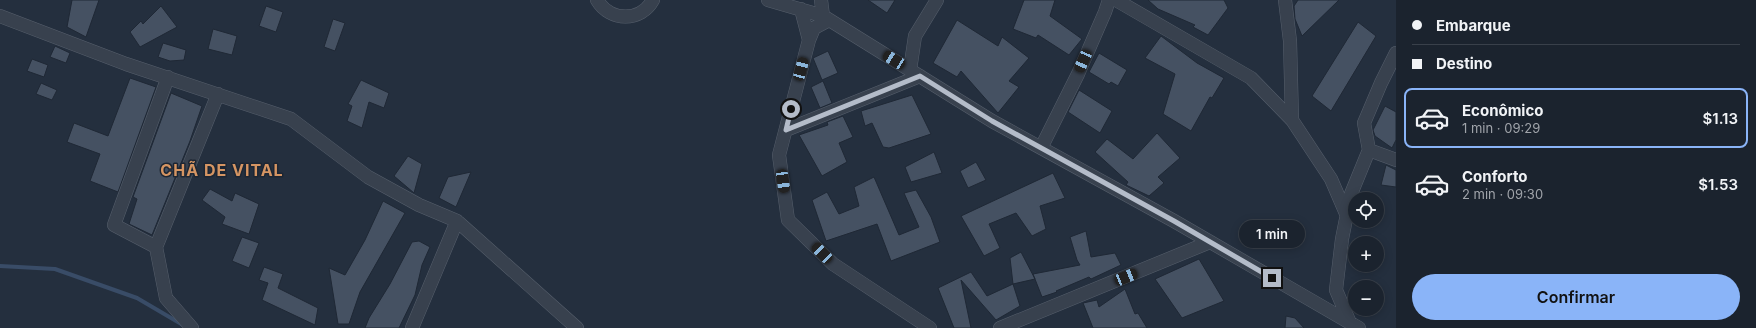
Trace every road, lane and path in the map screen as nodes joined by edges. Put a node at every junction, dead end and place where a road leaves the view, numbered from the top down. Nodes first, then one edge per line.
1 (653, 0) edge
2 (768, 0) edge
3 (821, 0) edge
4 (938, 0) edge
5 (1109, 0) edge
6 (1116, 0) edge
7 (1285, 0) edge
8 (596, 1) edge
9 (801, 9) junction
10 (0, 16) edge
11 (826, 18) junction
12 (809, 40) junction
13 (1396, 53) edge
14 (915, 73) junction
15 (168, 77) junction
16 (218, 94) junction
17 (1292, 120) junction
18 (786, 130) junction
19 (1041, 148) junction
20 (1369, 150) junction
21 (1396, 160) edge
22 (1347, 216) junction
23 (457, 221) junction
24 (1210, 242) junction
25 (156, 247) junction
26 (1355, 326) edge
27 (192, 328) edge
28 (412, 328) edge
29 (577, 328) edge
30 (930, 328) edge
31 (1000, 328) edge

1 - 8 street
2 - 9 street
3 - 11 street
4 - 14 street
5 - 19 street
6 - 17 street
7 - 17 street
9 - 11 street
9 - 12 street
10 - 15 street
11 - 12 street
11 - 14 street
12 - 18 street
13 - 20 street
14 - 18 street
14 - 19 street
15 - 16 street
15 - 25 street
16 - 23 street
16 - 25 street
17 - 22 street
18 - 30 street
19 - 24 street
20 - 21 street
20 - 22 street
22 - 26 street
23 - 28 street
23 - 29 street
24 - 26 street
24 - 31 street
25 - 27 street

